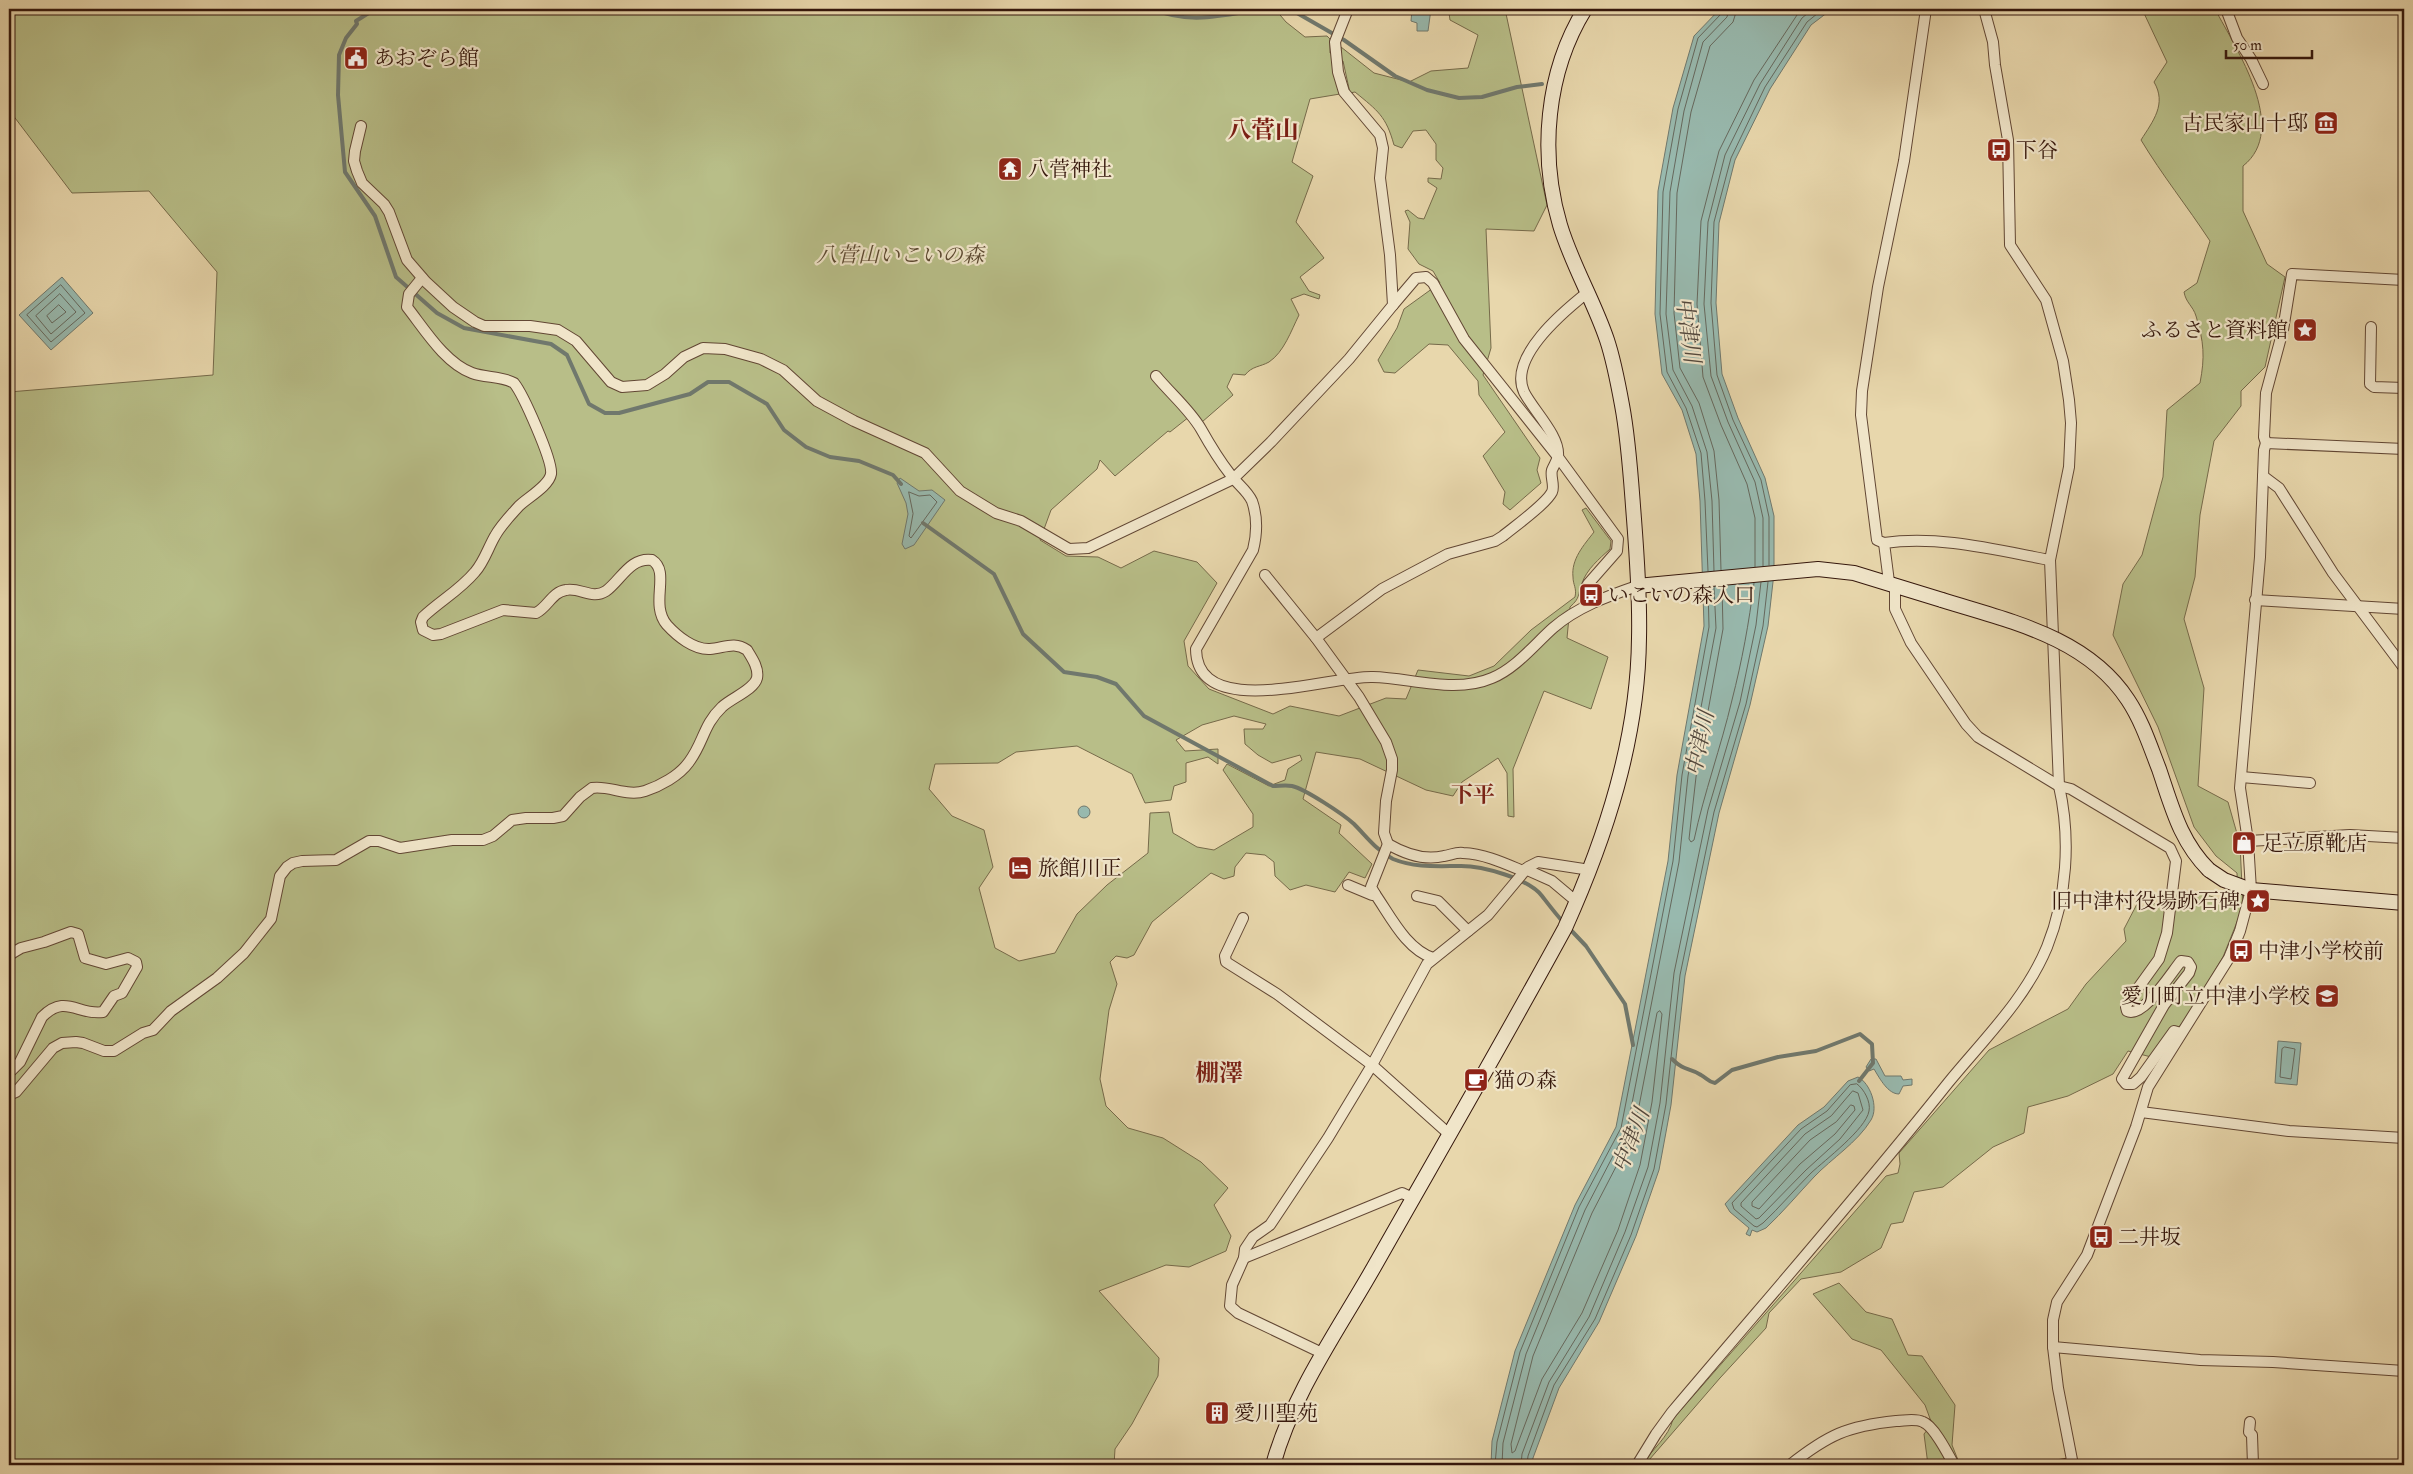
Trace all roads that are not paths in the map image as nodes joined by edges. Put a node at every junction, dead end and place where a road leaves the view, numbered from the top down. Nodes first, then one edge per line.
1 (1348, 9) edge
2 (1585, 9) edge
3 (1926, 9) edge
4 (1984, 9) edge
5 (2226, 9) edge
6 (2263, 84) dead end
7 (361, 126) dead end
8 (2404, 280) edge
9 (420, 282) junction
10 (1588, 292) junction
11 (1393, 305) junction
12 (2372, 328) dead end
13 (1156, 376) dead end
14 (2404, 388) edge
15 (2266, 443) junction
16 (2404, 449) edge
17 (1558, 458) junction
18 (2263, 476) junction
19 (1233, 479) junction
20 (1884, 543) junction
21 (2050, 560) junction
22 (1265, 575) dead end
23 (1889, 582) junction
24 (1637, 586) junction
25 (2255, 600) junction
26 (1584, 606) junction
27 (2358, 608) junction
28 (2404, 609) edge
29 (1316, 638) junction
30 (2404, 668) edge
31 (1344, 678) junction
32 (2241, 777) junction
33 (2304, 780) dead end
34 (2059, 786) junction
35 (2404, 838) edge
36 (2248, 841) junction
37 (1387, 846) junction
38 (1590, 870) junction
39 (1523, 871) junction
40 (1348, 885) dead end
41 (2251, 890) junction
42 (1375, 894) junction
43 (1417, 896) dead end
44 (1577, 903) junction
45 (2404, 903) edge
46 (1243, 918) dead end
47 (1468, 931) junction
48 (9, 955) edge
49 (1433, 958) junction
50 (2181, 1033) junction
51 (1372, 1065) junction
52 (9, 1073) edge
53 (9, 1095) edge
54 (2141, 1112) junction
55 (1449, 1134) junction
56 (2404, 1138) edge
57 (1413, 1198) junction
58 (1244, 1258) junction
59 (2054, 1348) junction
60 (1322, 1354) junction
61 (2404, 1371) edge
62 (2250, 1422) dead end
63 (2073, 1464) edge
64 (1273, 1465) edge
65 (1637, 1465) edge
66 (1790, 1465) edge
67 (1954, 1465) edge
68 (2060, 1465) edge
69 (2253, 1465) edge

1 - 11 street
2 - 10 street
3 - 20 street
4 - 21 street
5 - 6 street
7 - 9 street
8 - 15 street
9 - 19 street
9 - 53 street
10 - 17 street
10 - 24 street
11 - 17 street
11 - 19 street
12 - 14 street
13 - 19 street
15 - 16 street
15 - 18 street
17 - 26 street
17 - 29 street
18 - 25 street
18 - 27 street
19 - 31 street
20 - 21 street
20 - 23 street
21 - 34 street
22 - 29 street
23 - 24 street
23 - 34 street
23 - 41 street, bridge
24 - 26 street
24 - 38 street
25 - 27 street
25 - 32 street
26 - 31 street
27 - 28 street
27 - 30 street
29 - 31 street
31 - 37 street
32 - 33 street
32 - 36 street
34 - 50 street
34 - 65 street
35 - 36 street
36 - 41 street
37 - 39 street
37 - 42 street
38 - 39 street
38 - 44 street
39 - 44 street
39 - 47 street
40 - 42 street
41 - 45 street
41 - 50 street
42 - 49 street
43 - 47 street
44 - 55 street
46 - 51 street
47 - 49 street
48 - 52 street
49 - 51 street
50 - 54 street
51 - 55 street
51 - 58 street
54 - 56 street
54 - 59 street
55 - 57 street
57 - 58 street
57 - 60 street
58 - 60 street
59 - 61 street
59 - 63 street
60 - 64 street
62 - 69 street
63 - 68 street
66 - 67 street

